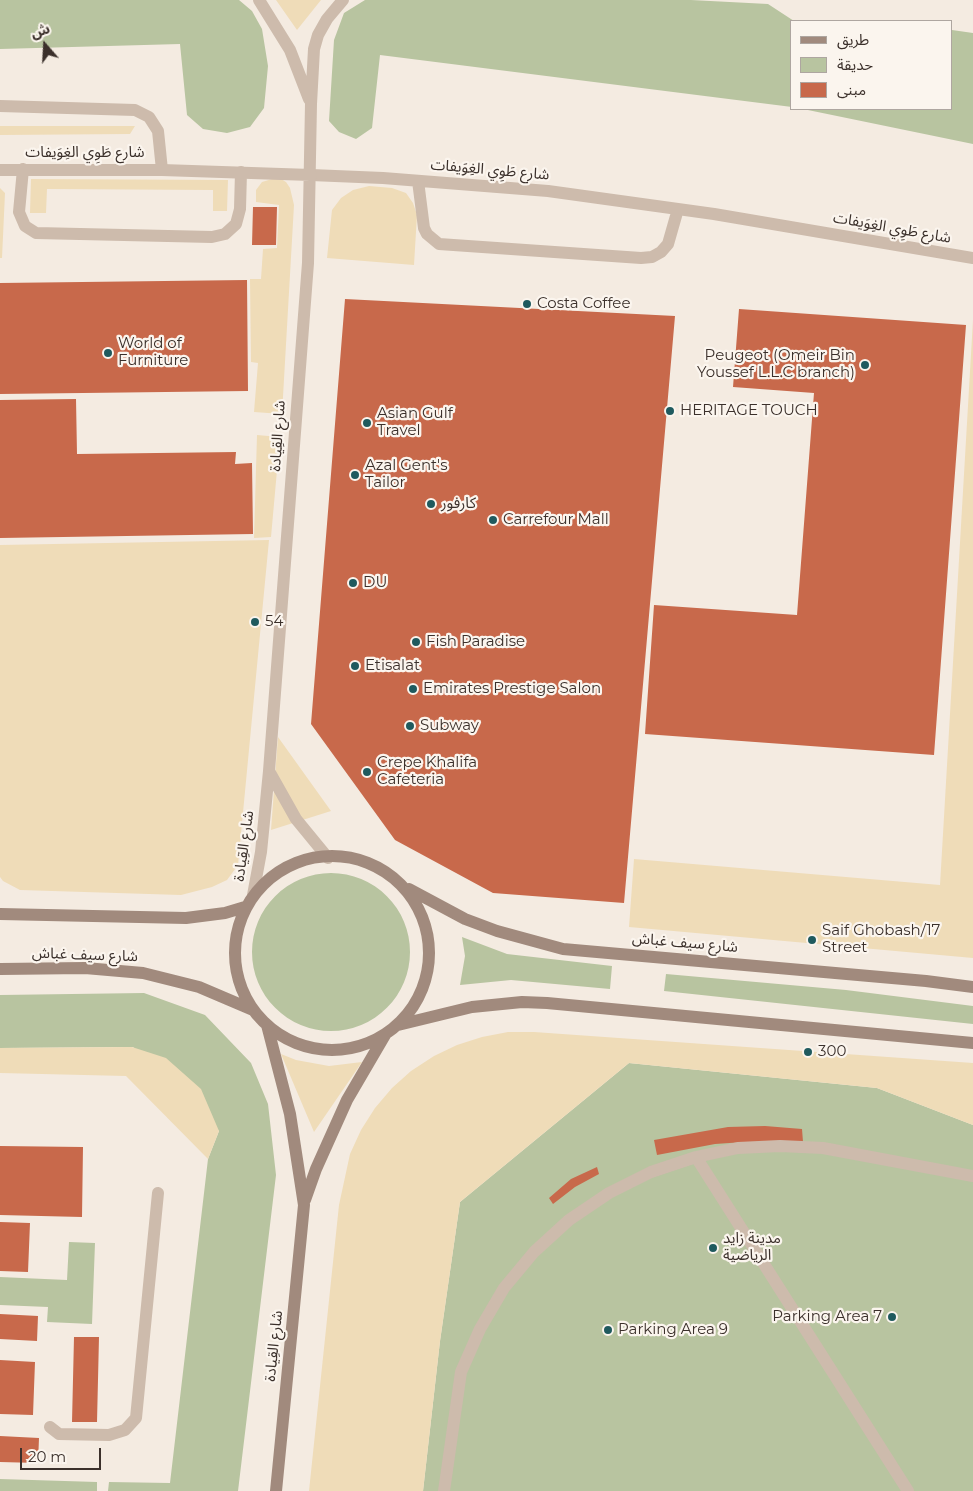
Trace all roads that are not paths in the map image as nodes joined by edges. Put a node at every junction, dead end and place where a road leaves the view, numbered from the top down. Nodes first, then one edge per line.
1 (259, 0) edge
2 (343, 0) edge
3 (311, 104) junction
4 (0, 106) edge
5 (0, 170) edge
6 (23, 170) junction
7 (162, 170) junction
8 (242, 172) junction
9 (311, 175) junction
10 (418, 181) junction
11 (678, 209) junction
12 (973, 258) edge
13 (269, 771) junction
14 (328, 858) junction
15 (405, 887) junction
16 (253, 895) junction
17 (245, 907) junction
18 (0, 914) edge
19 (0, 969) edge
20 (973, 987) edge
21 (253, 1010) junction
22 (267, 1025) junction
23 (398, 1026) junction
24 (385, 1035) junction
25 (973, 1043) edge
26 (696, 1157) junction
27 (973, 1176) edge
28 (158, 1193) dead end
29 (304, 1205) junction
30 (50, 1427) dead end
31 (276, 1491) edge
32 (444, 1491) edge
33 (908, 1491) edge

1 - 3 street, شارع القِيادة
2 - 3 street, شارع القِيادة
3 - 9 street, شارع القِيادة
4 - 7 street
5 - 6 street, شارع طَوِي الغِوَيفات
6 - 7 street, شارع طَوِي الغِوَيفات
6 - 8 street
7 - 8 street, شارع طَوِي الغِوَيفات
8 - 9 street, شارع طَوِي الغِوَيفات
9 - 10 street, شارع طَوِي الغِوَيفات
9 - 13 street, شارع القِيادة
10 - 11 street, شارع طَوِي الغِوَيفات
10 - 11 street
11 - 12 street, شارع طَوِي الغِوَيفات
13 - 14 street
13 - 16 street, شارع القِيادة
14 - 15 street
14 - 16 street
15 - 20 street, شارع سيف غباش
15 - 23 street
16 - 17 street
17 - 18 street
17 - 21 street
19 - 21 street, شارع سيف غباش
21 - 22 street
22 - 24 street
22 - 29 street, شارع القِيادة
23 - 24 street
23 - 25 street
24 - 29 street, شارع القِيادة
26 - 27 street
26 - 32 street
26 - 33 street
28 - 30 street
29 - 31 street, شارع القِيادة

